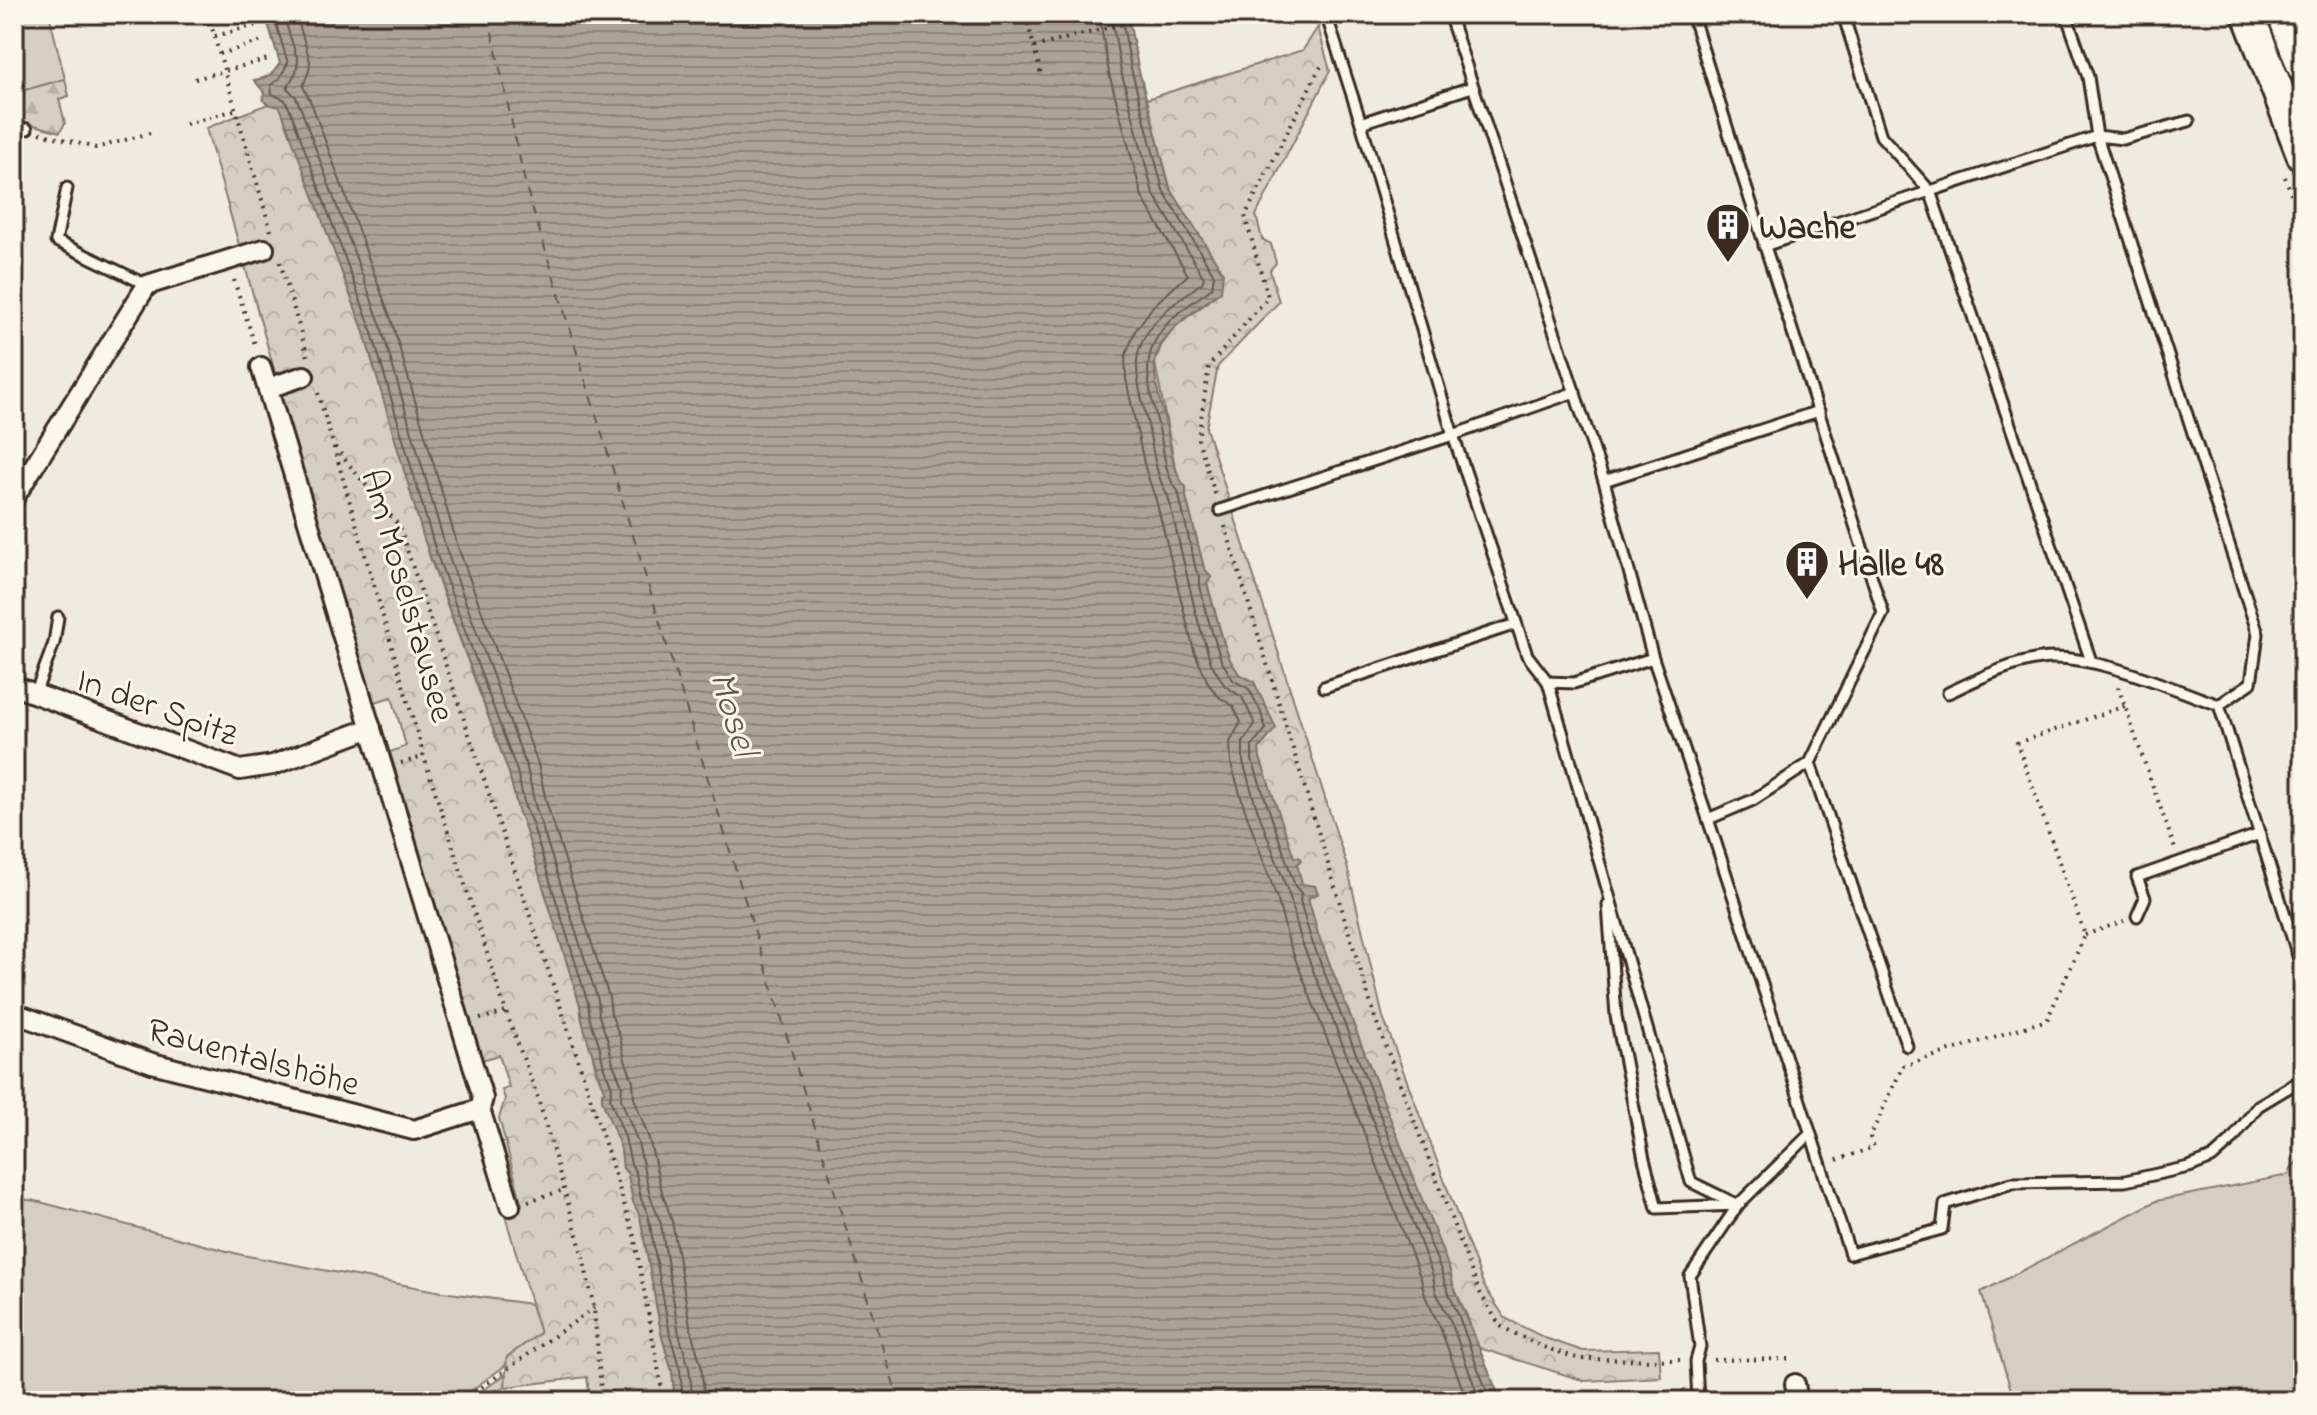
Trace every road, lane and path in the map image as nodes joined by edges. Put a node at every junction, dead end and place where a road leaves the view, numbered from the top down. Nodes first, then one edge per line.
1 (208, 14) edge
2 (1326, 14) edge
3 (1449, 14) edge
4 (1692, 14) edge
5 (1843, 14) edge
6 (2066, 14) edge
7 (2248, 14) edge
8 (2283, 14) edge
9 (1026, 16) dead end
10 (1130, 22) dead end
11 (257, 25) dead end
12 (215, 36) junction
13 (262, 41) dead end
14 (1034, 47) junction
15 (1336, 49) junction
16 (220, 54) junction
17 (268, 59) dead end
18 (2303, 67) edge
19 (225, 72) junction
20 (1042, 78) dead end
21 (195, 79) dead end
22 (1472, 87) junction
23 (235, 110) junction
24 (2189, 121) dead end
25 (1361, 123) junction
26 (186, 124) dead end
27 (14, 127) edge
28 (27, 129) joint
29 (154, 132) dead end
30 (2097, 136) junction
31 (2303, 156) edge
32 (67, 188) dead end
33 (1930, 191) junction
34 (272, 246) junction
35 (1764, 246) junction
36 (227, 259) junction
37 (147, 285) junction
38 (261, 367) joint
39 (309, 374) junction
40 (268, 388) junction
41 (1575, 392) junction
42 (1819, 411) junction
43 (1453, 435) junction
44 (332, 443) junction
45 (1604, 481) junction
46 (14, 498) edge
47 (1220, 510) junction
48 (58, 617) dead end
49 (1516, 624) junction
50 (1653, 658) junction
51 (2091, 661) junction
52 (2111, 668) junction
53 (1548, 682) junction
54 (14, 686) edge
55 (1324, 687) dead end
56 (1948, 693) dead end
57 (35, 694) junction
58 (2219, 705) junction
59 (2125, 706) junction
60 (371, 728) junction
61 (1810, 763) junction
62 (1708, 819) junction
63 (2260, 834) junction
64 (2179, 862) junction
65 (1607, 887) junction
66 (2137, 916) joint
67 (2085, 935) junction
68 (2303, 972) edge
69 (14, 1013) edge
70 (1907, 1046) dead end
71 (2303, 1079) edge
72 (480, 1109) junction
73 (1810, 1134) junction
74 (1821, 1165) junction
75 (564, 1190) junction
76 (1738, 1205) junction
77 (510, 1206) joint
78 (594, 1308) junction
79 (1696, 1361) junction
80 (1796, 1392) edge
81 (462, 1401) edge
82 (602, 1401) edge
83 (664, 1401) edge
84 (1698, 1401) edge

1 - 12 path, Am Moselstausee
2 - 15 lane
3 - 22 lane
4 - 35 lane
5 - 33 lane
6 - 30 lane
7 - 31 main road
8 - 18 main road
9 - 14 path
10 - 14 path
11 - 12 path
12 - 16 path, Am Moselstausee
13 - 16 path
14 - 20 path
15 - 25 lane
15 - 47 path
16 - 19 path, Am Moselstausee
17 - 19 path
19 - 21 path
19 - 23 path, Am Moselstausee
22 - 25 lane
22 - 41 lane
23 - 26 path
23 - 34 path, Am Moselstausee
24 - 30 lane
25 - 43 lane
27 - 28 lane
28 - 29 path
30 - 33 lane
30 - 58 lane
32 - 37 lane
33 - 35 lane
33 - 51 lane
34 - 36 street
34 - 39 path, Am Moselstausee
35 - 42 lane
36 - 37 street
36 - 38 path
37 - 46 street
38 - 40 street, Am Moselstausee
39 - 40 street
39 - 44 path, Am Moselstausee
40 - 60 street, Am Moselstausee
41 - 43 lane
41 - 45 lane
42 - 45 lane
42 - 61 lane
43 - 47 lane
43 - 49 lane
44 - 75 path, Am Moselstausee
44 - 83 path
45 - 50 lane
47 - 79 path
48 - 57 lane
49 - 53 lane
49 - 55 lane
50 - 53 lane
50 - 62 lane
51 - 52 lane
51 - 56 lane
52 - 58 lane
52 - 59 path
53 - 65 lane
54 - 57 street, In der Spitz
57 - 60 street, In der Spitz
58 - 63 lane
59 - 64 path
59 - 67 path
60 - 72 street, Am Moselstausee
61 - 62 lane
61 - 70 lane
62 - 73 lane
63 - 64 lane
63 - 68 lane
64 - 66 lane
65 - 76 lane
65 - 76 lane
66 - 67 path
67 - 74 path
69 - 72 street, Rauentalshöhe
71 - 74 lane
72 - 77 street, Am Moselstausee
73 - 74 lane
73 - 76 lane
75 - 77 path
75 - 78 path, Am Moselstausee
76 - 79 lane
78 - 81 path
78 - 82 path, Am Moselstausee
79 - 80 path
79 - 84 lane

